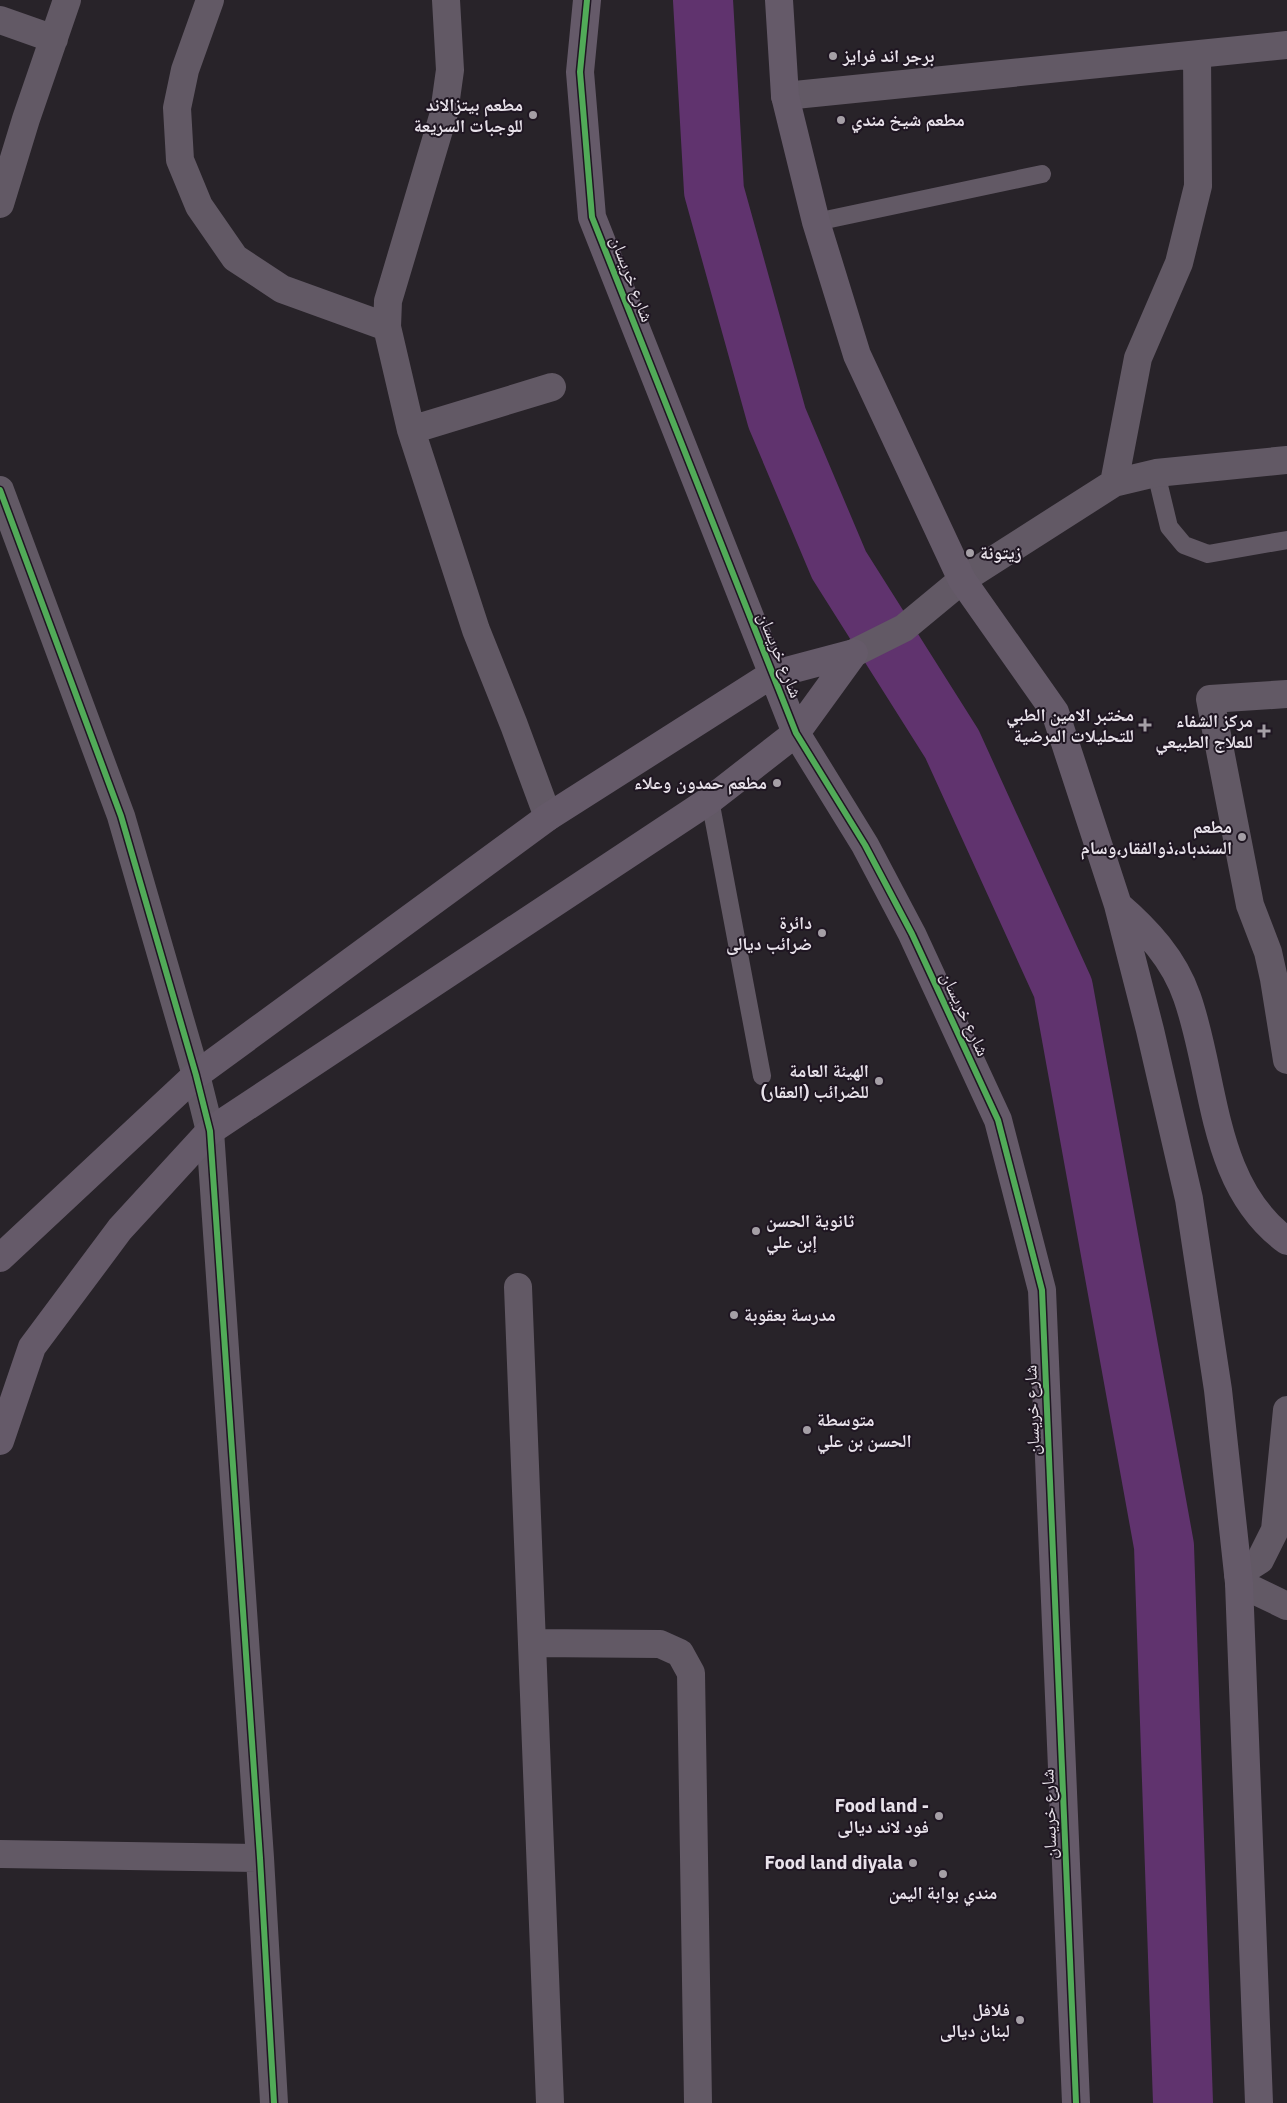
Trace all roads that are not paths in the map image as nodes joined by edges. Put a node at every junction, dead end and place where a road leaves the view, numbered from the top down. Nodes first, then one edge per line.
1 (67, 0) edge
2 (210, 0) edge
3 (446, 0) edge
4 (587, 0) edge
5 (778, 0) edge
6 (0, 20) edge
7 (54, 39) junction
8 (1287, 45) edge
9 (1197, 55) junction
10 (785, 96) junction
11 (1042, 174) dead end
12 (0, 204) edge
13 (816, 222) junction
14 (386, 327) junction
15 (552, 387) dead end
16 (411, 430) junction
17 (1287, 460) edge
18 (1156, 472) junction
19 (1114, 483) junction
20 (0, 490) edge
21 (1287, 540) edge
22 (962, 580) junction
23 (854, 653) junction
24 (771, 675) junction
25 (1287, 694) edge
26 (796, 733) junction
27 (710, 800) junction
28 (548, 817) junction
29 (1118, 904) junction
30 (1281, 978) edge
31 (1287, 1060) edge
32 (196, 1075) junction
33 (762, 1076) dead end
34 (210, 1130) junction
35 (1287, 1241) edge
36 (0, 1258) edge
37 (518, 1287) dead end
38 (1287, 1410) edge
39 (0, 1441) edge
40 (1239, 1578) junction
41 (1287, 1606) edge
42 (533, 1643) junction
43 (0, 1854) edge
44 (260, 1858) junction
45 (274, 2103) edge
46 (550, 2103) edge
47 (698, 2103) edge
48 (1076, 2103) edge
49 (1259, 2103) edge

1 - 7 street
2 - 14 street
3 - 14 street
4 - 24 street, شارع خريسان
5 - 10 street
6 - 7 street
7 - 12 street
8 - 9 street
9 - 10 street
9 - 19 street
10 - 13 street
11 - 13 lane
13 - 22 street
14 - 16 street
15 - 16 street
16 - 28 street
17 - 18 street
18 - 19 street
18 - 21 lane
19 - 22 street
20 - 32 street
22 - 23 street
22 - 29 street
23 - 24 street
23 - 26 street
24 - 26 street, شارع خريسان
24 - 28 street
25 - 30 street
26 - 27 street
26 - 48 street, شارع خريسان
27 - 33 lane
27 - 34 street
28 - 32 street
29 - 35 street
29 - 40 street
30 - 31 street
32 - 34 street
32 - 36 street
34 - 39 street
34 - 44 street
37 - 42 street
38 - 40 street
40 - 41 street
40 - 49 street
42 - 46 street
42 - 47 street
43 - 44 street
44 - 45 street

